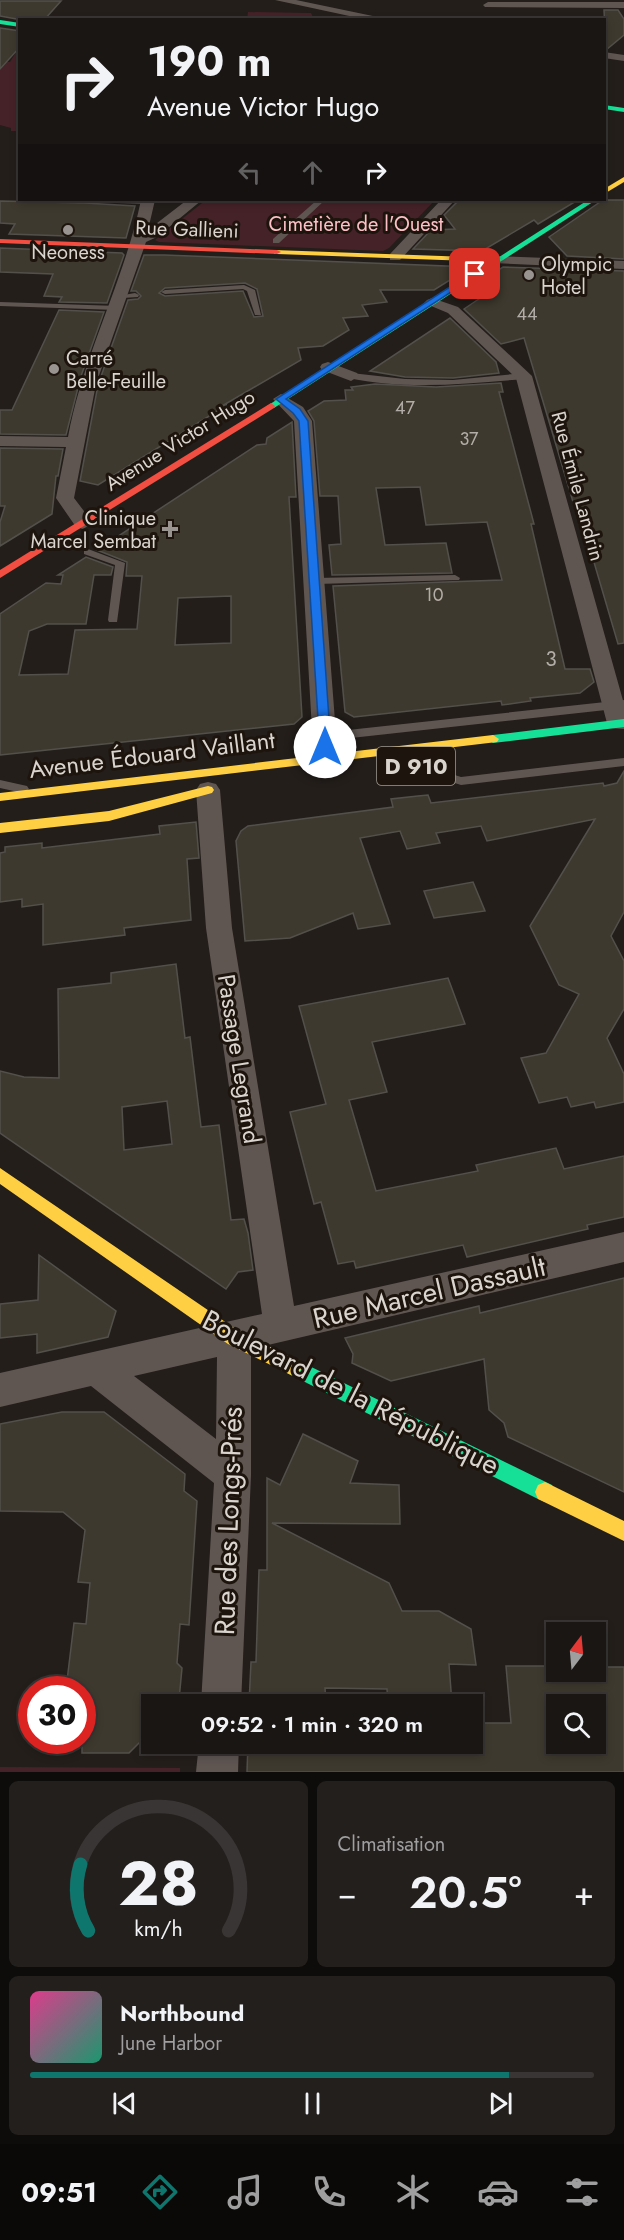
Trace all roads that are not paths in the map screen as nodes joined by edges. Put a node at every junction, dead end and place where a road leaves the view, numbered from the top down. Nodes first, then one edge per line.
1 (280, 0) edge
2 (487, 2) edge
3 (624, 5) edge
4 (320, 8) junction
5 (493, 17) dead end
6 (323, 18) edge
7 (376, 18) edge
8 (0, 22) edge
9 (18, 25) edge
10 (606, 55) edge
11 (624, 58) edge
12 (606, 107) edge
13 (624, 110) edge
14 (624, 179) edge
15 (606, 191) edge
16 (147, 201) edge
17 (194, 201) edge
18 (320, 201) edge
19 (447, 201) edge
20 (590, 201) edge
21 (276, 241) dead end
22 (0, 242) edge
23 (139, 243) junction
24 (395, 256) junction
25 (497, 260) junction
26 (624, 265) edge
27 (165, 292) dead end
28 (125, 300) junction
29 (432, 303) junction
30 (0, 304) edge
31 (258, 313) dead end
32 (328, 367) junction
33 (351, 376) joint
34 (524, 376) junction
35 (280, 399) junction
36 (0, 441) edge
37 (75, 442) junction
38 (83, 523) junction
39 (88, 552) dead end
40 (0, 575) edge
41 (455, 578) dead end
42 (316, 581) junction
43 (113, 620) dead end
44 (618, 704) edge
45 (621, 723) edge
46 (325, 747) junction
47 (380, 750) junction
48 (449, 762) dead end
49 (624, 762) edge
50 (409, 767) joint
51 (128, 768) dead end
52 (35, 777) dead end
53 (0, 782) edge
54 (214, 789) junction
55 (37, 792) junction
56 (0, 797) edge
57 (77, 805) dead end
58 (0, 828) edge
59 (0, 1175) edge
60 (624, 1247) edge
61 (281, 1326) junction
62 (234, 1338) junction
63 (96, 1368) junction
64 (0, 1390) edge
65 (233, 1475) junction
66 (624, 1531) edge
67 (222, 1694) edge
68 (218, 1754) edge
69 (217, 1772) edge

1 - 4 street
2 - 3 street
2 - 5 street
4 - 6 street
4 - 7 street
8 - 9 street
10 - 11 street
12 - 13 street
14 - 15 street
16 - 23 street
17 - 23 street
18 - 21 lane
19 - 24 street
20 - 25 street, Avenue Victor Hugo
22 - 23 street, Rue Gallieni
23 - 24 street, Rue Gallieni
23 - 28 street
24 - 25 street, Rue Gallieni
25 - 26 street, Rue Gallieni
25 - 29 street, Avenue Victor Hugo
27 - 31 lane
28 - 30 lane
28 - 37 street
29 - 32 street, Avenue Victor Hugo
29 - 34 street
32 - 33 street
32 - 35 street, Avenue Victor Hugo
33 - 34 lane
34 - 44 street, Rue Émile Landrin
35 - 38 street, Avenue Victor Hugo
35 - 42 street
36 - 37 street
37 - 38 street
38 - 40 street, Avenue Victor Hugo
39 - 43 lane
41 - 42 lane
42 - 46 street
44 - 45 street, Rue Émile Landrin
44 - 46 lane, Avenue Édouard Vaillant
45 - 47 street, Avenue Édouard Vaillant / D 910
46 - 47 street, Avenue Édouard Vaillant / D 910
46 - 51 street, Avenue Édouard Vaillant / D 910
47 - 55 street, Avenue Édouard Vaillant / D 910
48 - 50 street, D 910
49 - 50 lane
52 - 53 street, Avenue Édouard Vaillant
53 - 55 lane
54 - 57 street, Avenue Édouard Vaillant
54 - 58 street, Avenue Édouard Vaillant
54 - 61 street, Passage Legrand
55 - 56 street, Avenue Édouard Vaillant / D 910
59 - 62 street, Boulevard de la République
60 - 61 street, Rue Marcel Dassault
61 - 62 street, Rue Marcel Dassault
62 - 63 street, Rue Marcel Dassault
62 - 65 street, Rue des Longs-Prés
62 - 66 street, Boulevard de la République
63 - 64 street, Rue Marcel Dassault
63 - 65 street
65 - 67 street, Rue des Longs-Prés
68 - 69 street

